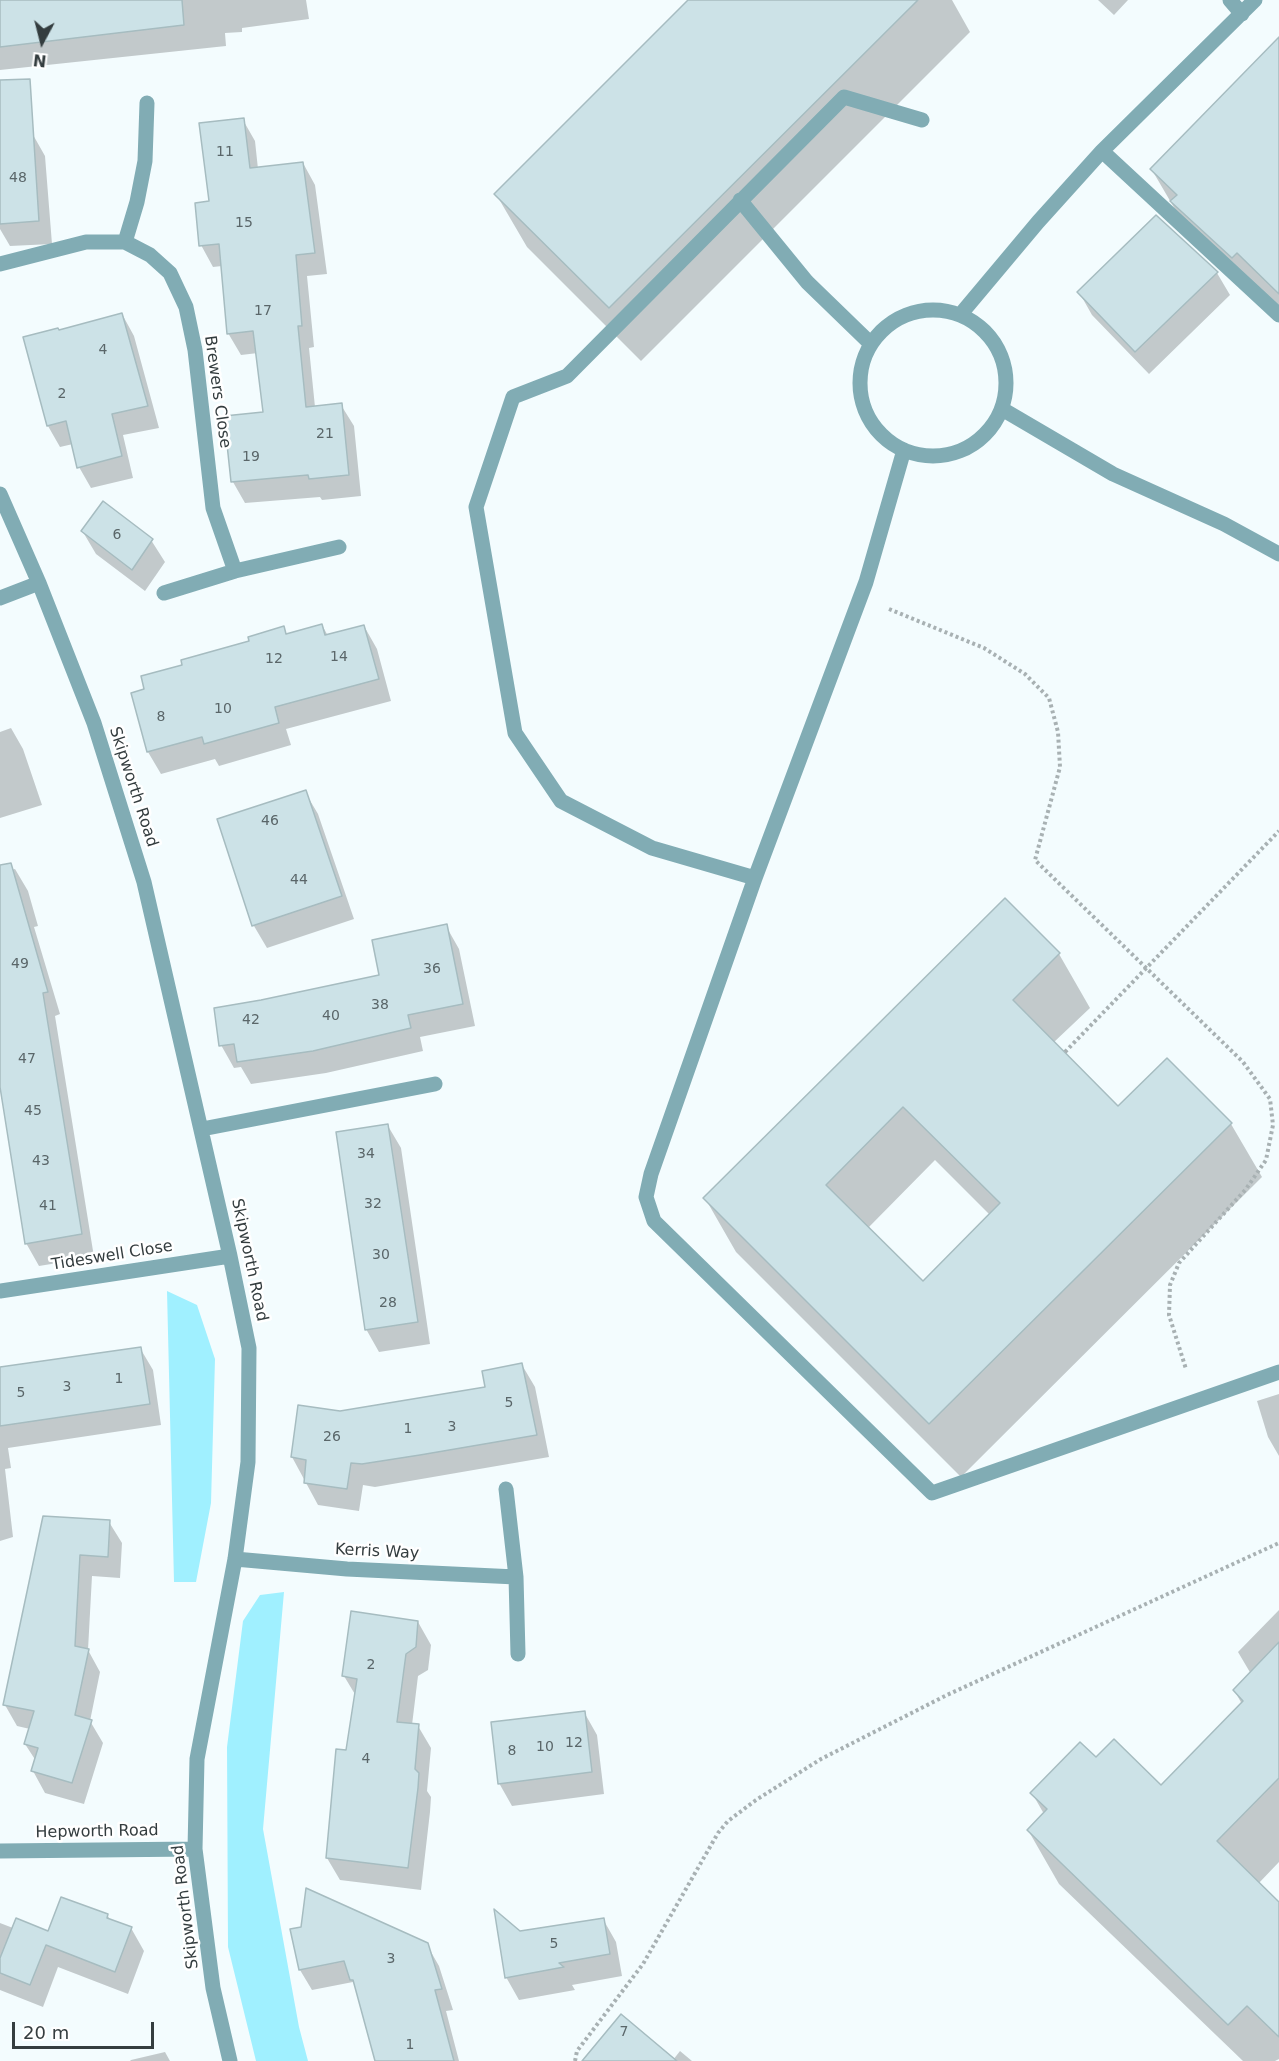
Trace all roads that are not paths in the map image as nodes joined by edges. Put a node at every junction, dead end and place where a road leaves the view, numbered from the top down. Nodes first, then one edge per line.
1 (1230, 0) edge
2 (1255, 0) edge
3 (1242, 14) junction
4 (147, 103) dead end
5 (922, 120) dead end
6 (1102, 150) junction
7 (740, 200) junction
8 (125, 242) junction
9 (0, 264) edge
10 (960, 315) junction
11 (1279, 315) edge
12 (871, 344) junction
13 (1002, 409) junction
14 (904, 450) junction
15 (0, 494) edge
16 (339, 547) dead end
17 (1279, 554) edge
18 (234, 571) junction
19 (39, 583) junction
20 (164, 593) dead end
21 (0, 598) edge
22 (755, 878) junction
23 (435, 1084) dead end
24 (202, 1129) junction
25 (230, 1256) junction
26 (0, 1291) edge
27 (1279, 1372) edge
28 (507, 1489) dead end
29 (235, 1559) junction
30 (516, 1577) junction
31 (518, 1654) dead end
32 (195, 1849) junction
33 (0, 1851) edge
34 (230, 2061) edge

1 - 3 street
2 - 3 street
3 - 6 street
4 - 8 street
5 - 7 street
6 - 10 street
6 - 11 street
7 - 12 street
7 - 22 street
8 - 9 street, Brewers Close
8 - 18 street, Brewers Close
10 - 12 street
10 - 13 street
12 - 14 street
13 - 14 street
13 - 17 street
14 - 22 street
15 - 19 street, Skipworth Road
16 - 18 street
18 - 20 street
19 - 21 street
19 - 24 street, Skipworth Road
22 - 27 street
23 - 24 street
24 - 25 street, Skipworth Road
25 - 26 street, Tideswell Close
25 - 29 street, Skipworth Road
28 - 30 street
29 - 30 street, Kerris Way
29 - 32 street, Skipworth Road
30 - 31 street
32 - 33 street, Hepworth Road
32 - 34 street, Skipworth Road

